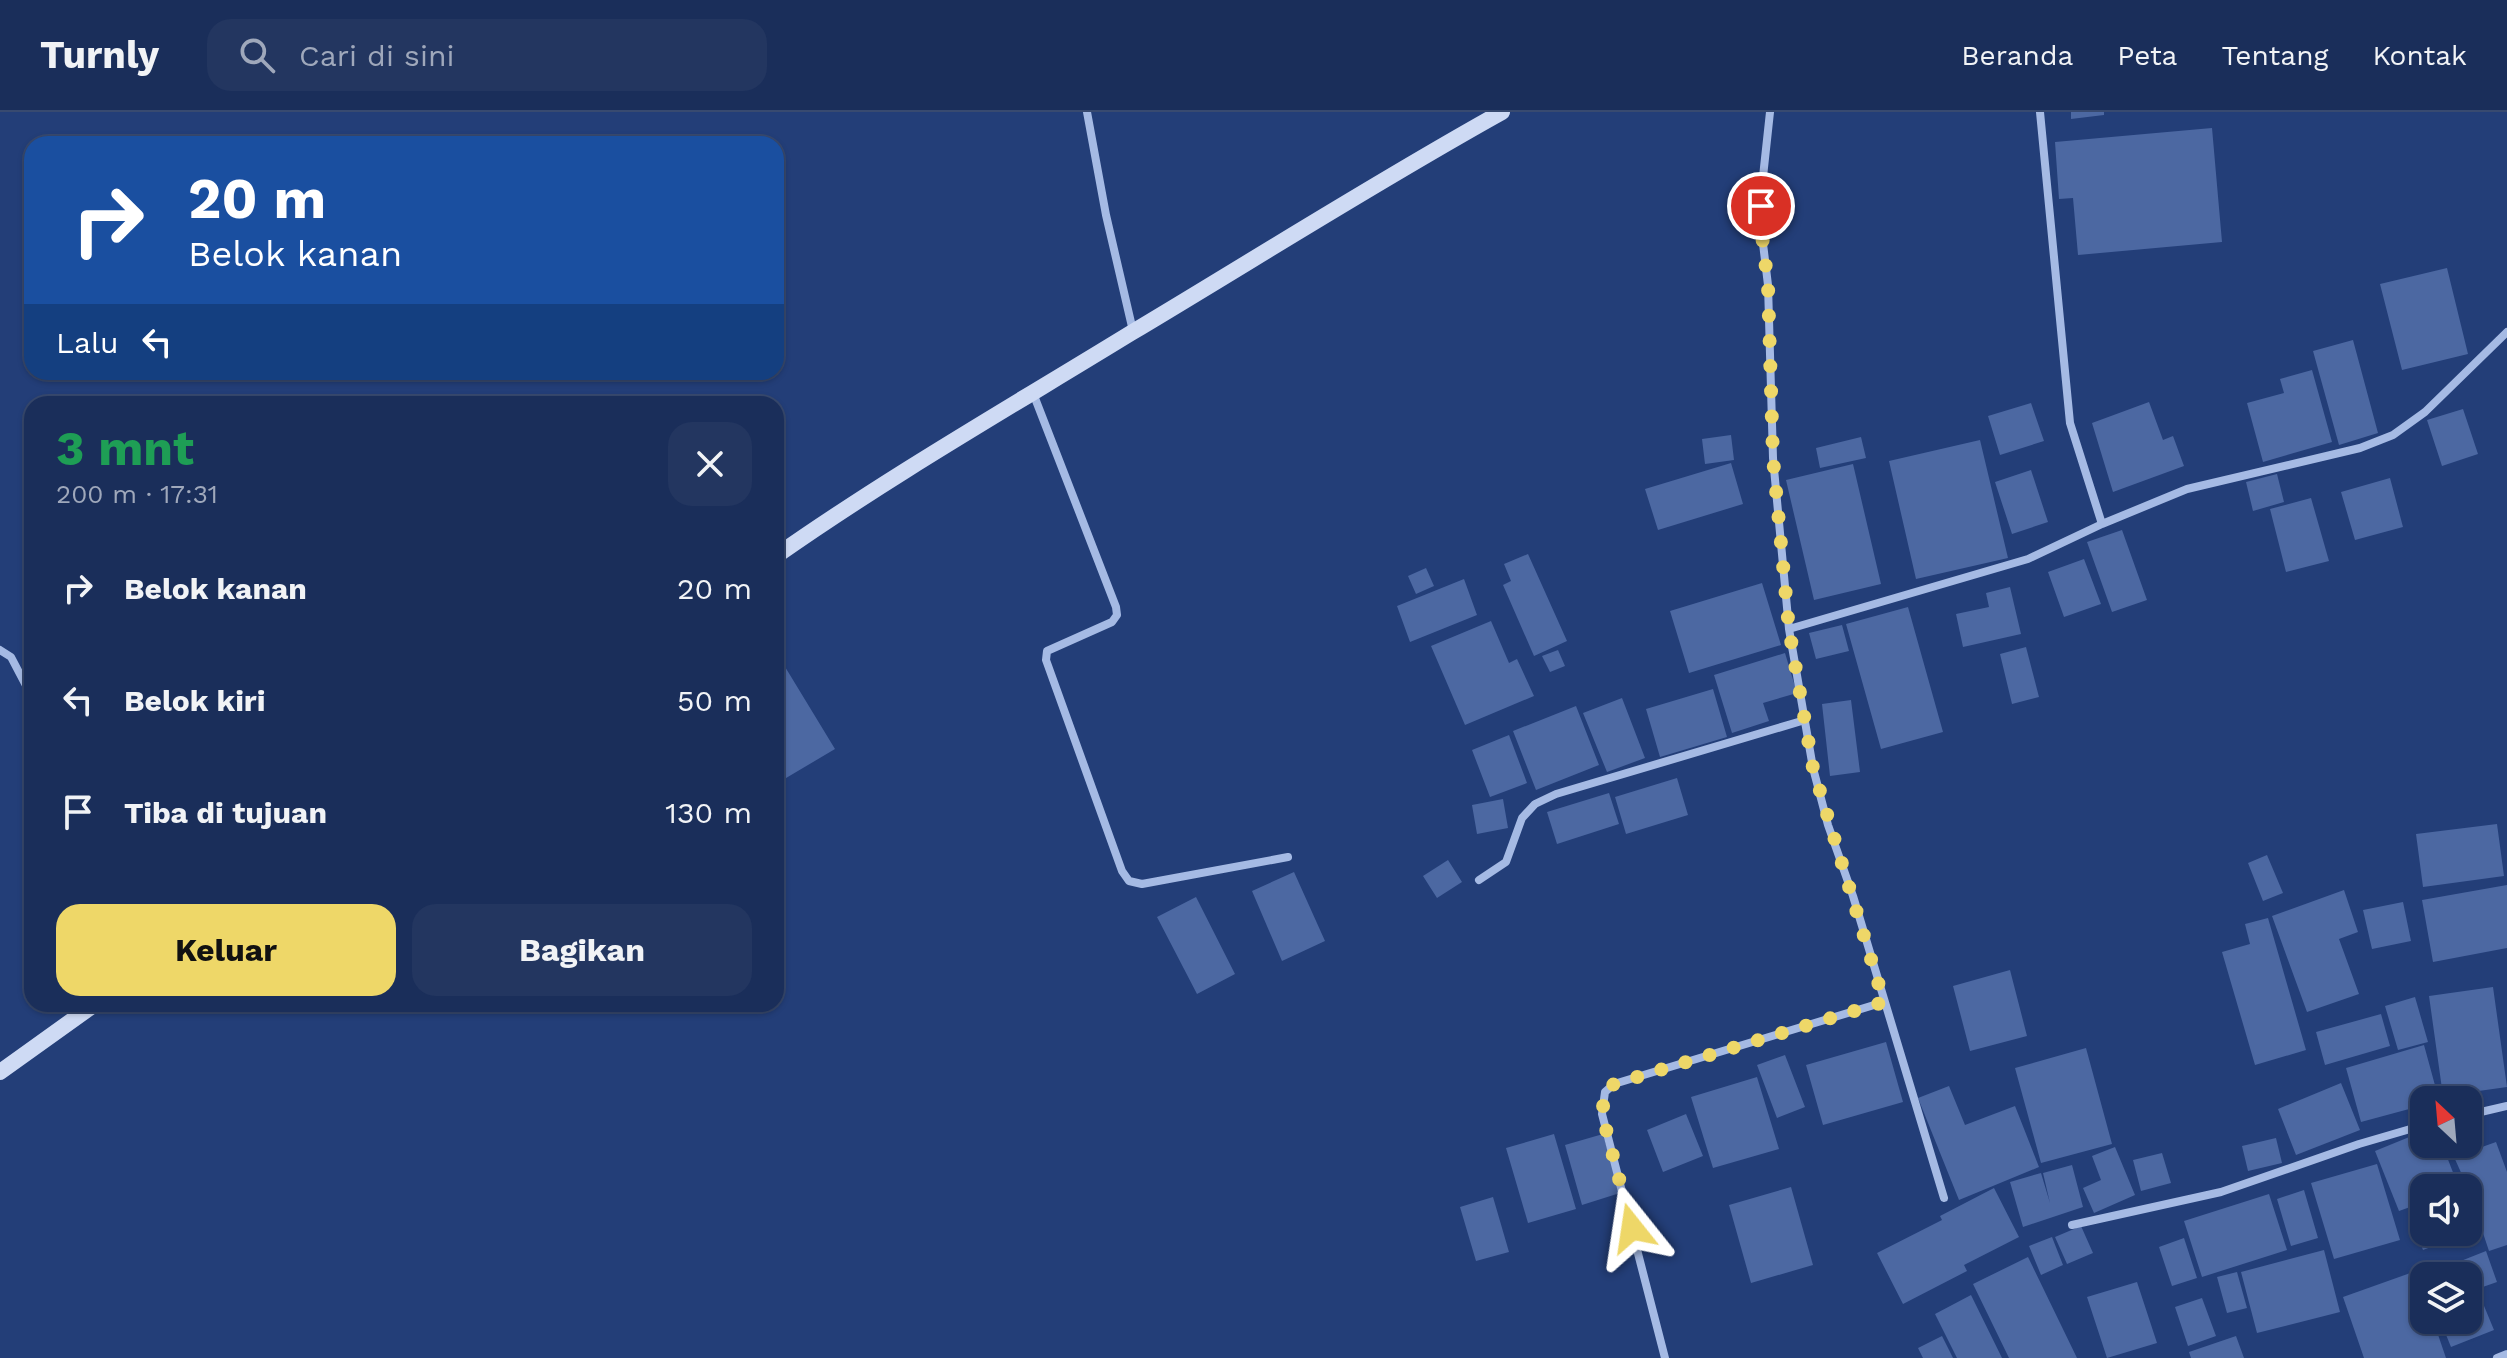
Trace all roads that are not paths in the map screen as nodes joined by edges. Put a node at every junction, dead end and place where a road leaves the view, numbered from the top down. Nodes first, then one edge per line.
1 (1087, 112) edge
2 (1502, 112) edge
3 (1770, 112) edge
4 (2040, 112) edge
5 (1133, 332) junction
6 (2507, 332) edge
7 (1033, 393) junction
8 (2102, 524) junction
9 (784, 550) edge
10 (1789, 629) junction
11 (0, 650) edge
12 (24, 682) edge
13 (1805, 720) junction
14 (1288, 857) dead end
15 (1479, 880) dead end
16 (1884, 1002) junction
17 (84, 1012) edge
18 (0, 1072) edge
19 (2507, 1106) edge
20 (2482, 1112) edge
21 (2410, 1129) edge
22 (1944, 1198) dead end
23 (2072, 1225) dead end
24 (2507, 1354) edge
25 (1665, 1358) edge
26 (2497, 1358) edge

1 - 5 street
2 - 5 street
3 - 10 street
4 - 8 street
5 - 7 street
6 - 8 street
7 - 9 street
7 - 14 street
8 - 10 street
10 - 13 street
11 - 12 street
13 - 15 street
13 - 16 street
16 - 22 street
16 - 25 street
17 - 18 street
19 - 20 street
21 - 23 street
24 - 26 street

